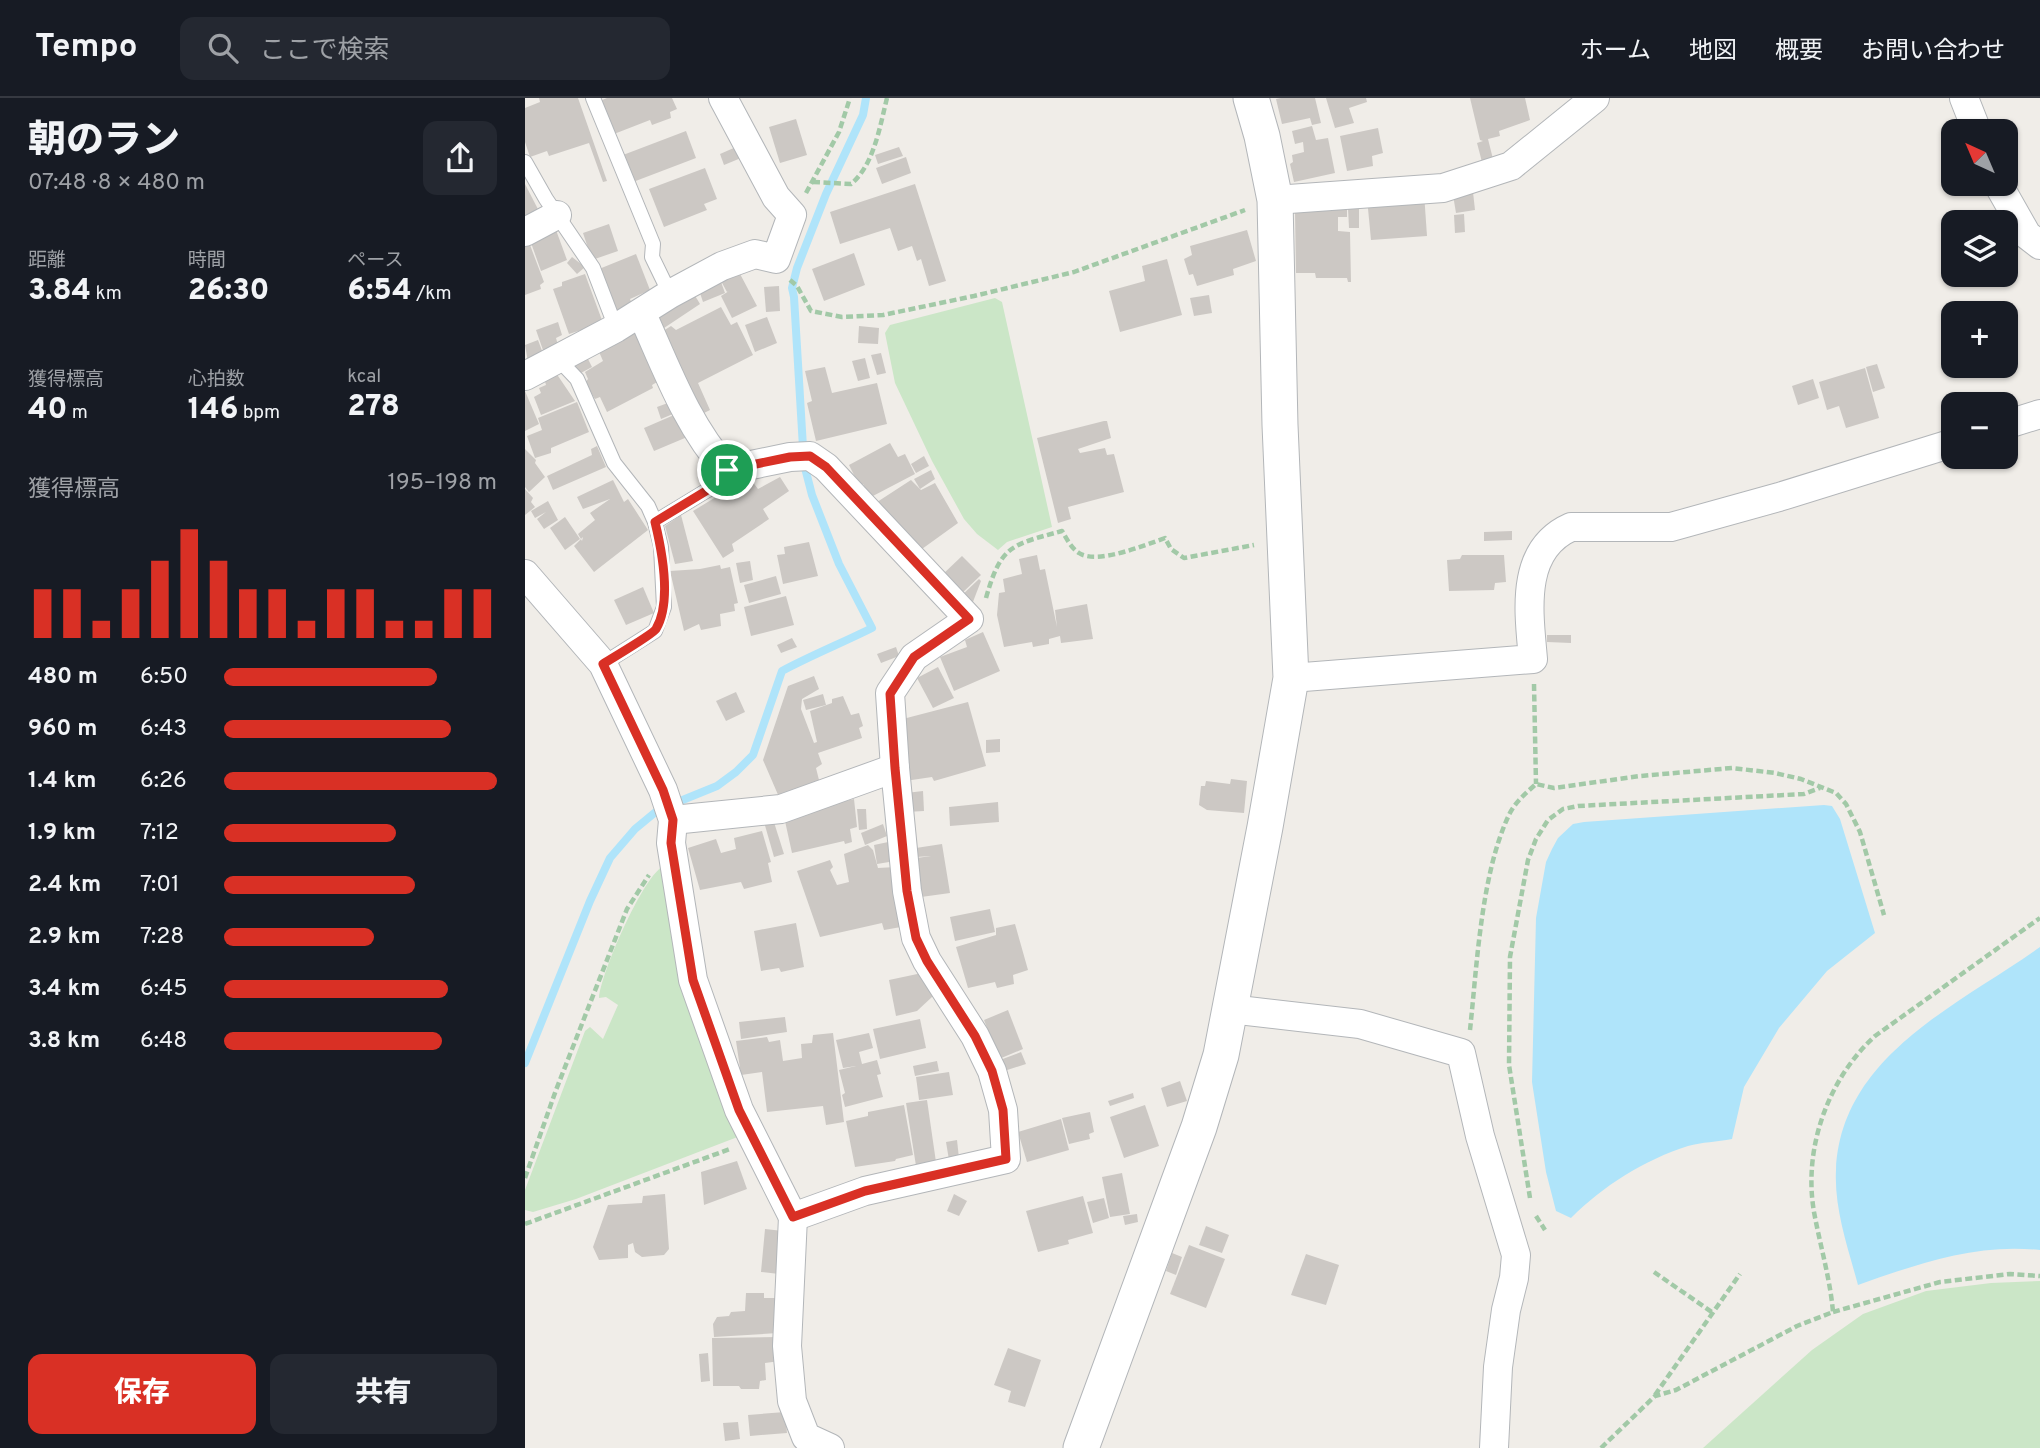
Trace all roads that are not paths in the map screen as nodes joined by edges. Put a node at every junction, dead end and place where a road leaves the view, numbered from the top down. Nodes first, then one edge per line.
1 (593, 98) edge
2 (723, 98) edge
3 (1251, 98) edge
4 (1595, 98) edge
5 (1964, 98) edge
6 (1972, 119) edge
7 (525, 162) edge
8 (2004, 196) edge
9 (1275, 200) junction
10 (557, 215) junction
11 (525, 232) edge
12 (2040, 245) edge
13 (670, 294) junction
14 (642, 314) junction
15 (616, 328) junction
16 (558, 359) junction
17 (525, 376) edge
18 (2040, 414) edge
19 (2018, 421) edge
20 (1941, 447) edge
21 (727, 470) junction
22 (655, 522) junction
23 (525, 574) edge
24 (603, 664) junction
25 (1291, 678) junction
26 (895, 768) junction
27 (672, 832) junction
28 (1230, 1009) junction
29 (793, 1217) junction
30 (830, 1448) edge
31 (1081, 1448) edge
32 (1494, 1448) edge

1 - 13 lane
2 - 13 street
3 - 9 street
4 - 9 street
5 - 6 street
7 - 10 lane
8 - 12 street
9 - 25 street
10 - 11 street
10 - 15 lane
13 - 14 street
14 - 15 street
14 - 21 street
15 - 16 street
16 - 17 street
16 - 22 lane
18 - 19 street
20 - 25 street
21 - 22 lane
21 - 26 street
22 - 24 lane
23 - 24 street
24 - 27 street
25 - 28 street
26 - 27 street
26 - 29 street
27 - 29 street
28 - 31 street
28 - 32 street
29 - 30 street

